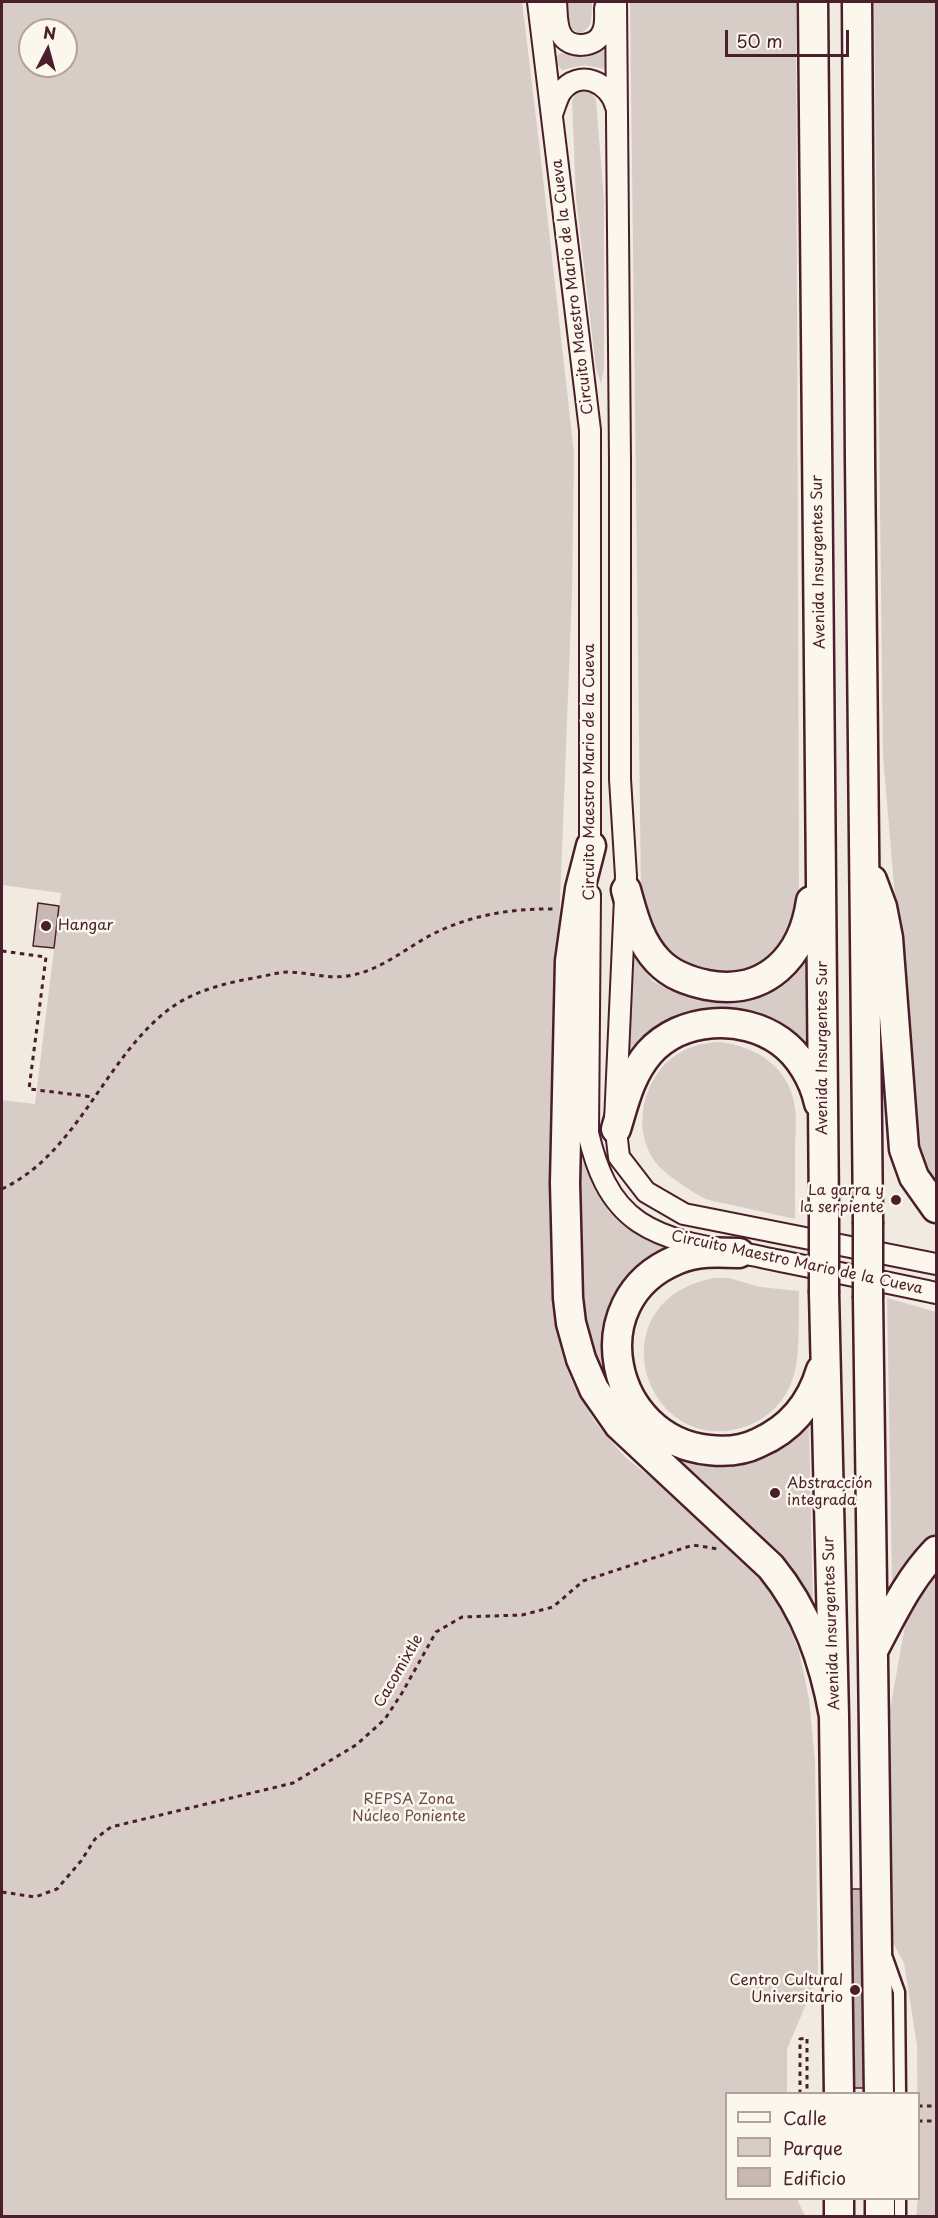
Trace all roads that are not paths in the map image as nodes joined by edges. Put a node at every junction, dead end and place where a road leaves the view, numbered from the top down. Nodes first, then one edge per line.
1 (538, 2) edge
2 (556, 2) edge
3 (605, 2) edge
4 (616, 2) edge
5 (813, 2) edge
6 (857, 2) edge
7 (616, 112) junction
8 (552, 114) junction
9 (822, 822) junction
10 (591, 846) junction
11 (864, 863) junction
12 (626, 890) junction
13 (824, 1128) junction
14 (616, 1129) junction
15 (936, 1208) edge
16 (739, 1253) junction
17 (936, 1264) edge
18 (936, 1293) edge
19 (824, 1359) junction
20 (936, 1551) edge
21 (873, 1650) junction
22 (834, 1716) junction
23 (878, 1933) junction
24 (839, 2092) edge
25 (879, 2092) edge
26 (900, 2092) edge
27 (839, 2200) edge
28 (880, 2200) edge
29 (900, 2200) edge
30 (839, 2217) edge
31 (880, 2217) edge
32 (900, 2217) edge

1 - 8 street, Circuito Maestro Mario de la Cueva
2 - 3 street
4 - 7 street, Circuito Maestro Mario de la Cueva
5 - 9 main road, Avenida Insurgentes Sur
6 - 11 main road
7 - 8 street
7 - 12 street, Circuito Maestro Mario de la Cueva
8 - 10 street, Circuito Maestro Mario de la Cueva
9 - 12 main road
9 - 13 main road, Avenida Insurgentes Sur
10 - 16 street, Circuito Maestro Mario de la Cueva
10 - 22 main road
11 - 15 main road
11 - 21 main road, bridge
12 - 14 street, Circuito Maestro Mario de la Cueva
13 - 14 main road
13 - 19 main road, Avenida Insurgentes Sur, bridge
14 - 17 street, Circuito Maestro Mario de la Cueva
16 - 18 street, Circuito Maestro Mario de la Cueva
16 - 19 main road
19 - 22 main road, Avenida Insurgentes Sur
20 - 21 main road
21 - 23 main road
22 - 24 main road, Avenida Insurgentes Sur
23 - 25 main road
23 - 26 lane
27 - 30 main road
28 - 31 main road
29 - 32 lane

